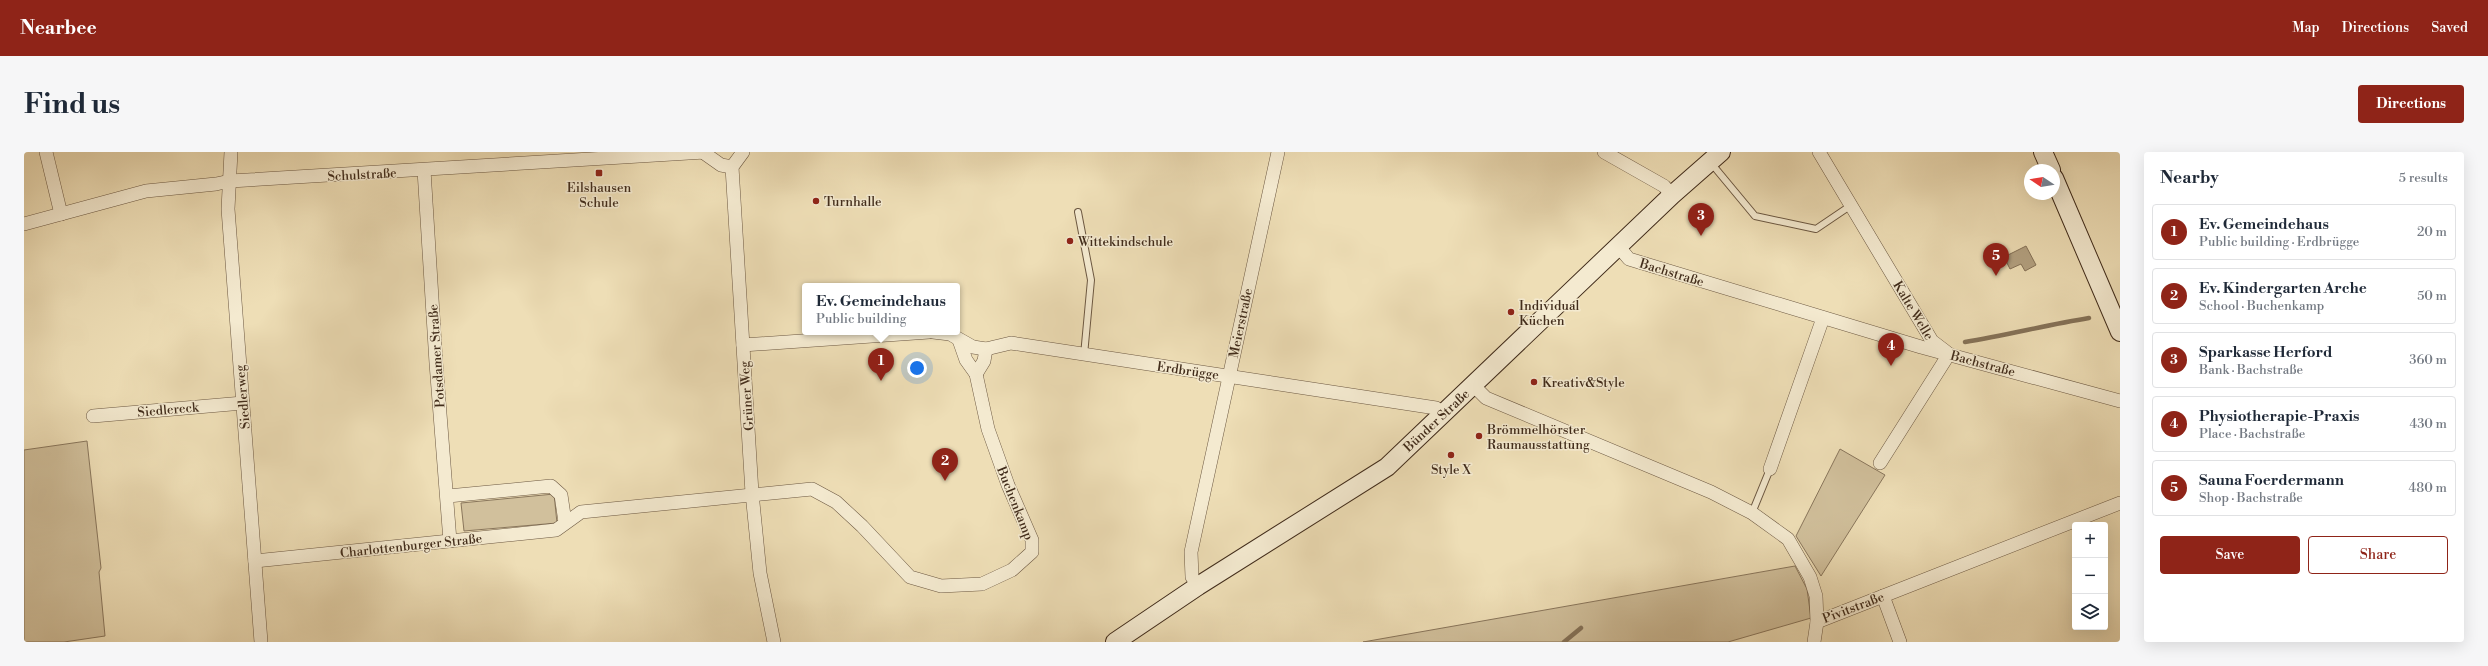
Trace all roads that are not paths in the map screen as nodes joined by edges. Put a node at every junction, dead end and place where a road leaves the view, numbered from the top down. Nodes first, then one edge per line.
1 (46, 152) edge
2 (231, 152) edge
3 (704, 152) edge
4 (743, 152) edge
5 (1278, 152) edge
6 (1604, 152) edge
7 (1818, 152) edge
8 (2043, 152) edge
9 (1715, 157) edge
10 (2048, 164) edge
11 (732, 167) junction
12 (424, 170) junction
13 (230, 181) junction
14 (2060, 192) edge
15 (1672, 195) junction
16 (1850, 206) junction
17 (1078, 212) dead end
18 (61, 214) junction
19 (24, 224) edge
20 (1618, 246) junction
21 (1823, 318) junction
22 (2120, 332) edge
23 (886, 335) edge
24 (952, 335) edge
25 (960, 340) junction
26 (743, 345) junction
27 (986, 349) junction
28 (1948, 354) junction
29 (1084, 355) junction
30 (976, 374) junction
31 (1228, 376) junction
32 (1473, 385) junction
33 (2120, 401) edge
34 (242, 403) junction
35 (1444, 414) junction
36 (93, 416) dead end
37 (1880, 463) dead end
38 (1770, 469) joint
39 (752, 493) junction
40 (448, 496) junction
41 (2120, 503) edge
42 (1752, 513) junction
43 (565, 522) junction
44 (450, 542) junction
45 (255, 561) junction
46 (1198, 586) junction
47 (1883, 596) junction
48 (1817, 622) junction
49 (261, 642) edge
50 (774, 642) edge
51 (1115, 642) edge
52 (1814, 642) edge
53 (1900, 642) edge

1 - 18 street
2 - 13 street, Siedlerweg
3 - 11 street
3 - 12 street, Schulstraße
4 - 11 street
5 - 31 street, Meierstraße
6 - 15 street
7 - 16 street, Kalte Welle
8 - 10 main road
9 - 15 main road, Bünder Straße
9 - 16 lane
11 - 26 street, Grüner Weg
12 - 13 street, Schulstraße
12 - 40 street, Potsdamer Straße
13 - 18 street, Schulstraße
13 - 34 street, Siedlerweg
14 - 22 main road
15 - 20 main road, Bünder Straße
16 - 28 street, Kalte Welle
17 - 29 lane
18 - 19 street, Schulstraße
20 - 21 street, Bachstraße
20 - 32 main road, Bünder Straße
21 - 28 street, Bachstraße
21 - 38 street
23 - 26 street
24 - 25 street, Erdbrügge
25 - 27 street, Erdbrügge
25 - 30 street
26 - 39 street, Grüner Weg
27 - 29 street, Erdbrügge
27 - 30 street
28 - 33 street, Bachstraße
28 - 37 street
29 - 31 street, Erdbrügge
30 - 39 street, Buchenkamp
31 - 35 street, Erdbrügge
31 - 46 street, Meierstraße
32 - 35 main road, Bünder Straße
32 - 42 street, Pivitstraße
34 - 36 street, Siedlereck
34 - 45 street, Siedlerweg
35 - 46 main road, Bünder Straße
38 - 42 lane
39 - 43 street, Charlottenburger Straße
39 - 50 street, Grüner Weg
40 - 43 street
40 - 44 street, Potsdamer Straße
41 - 47 street, Pivitstraße
42 - 48 street, Pivitstraße
43 - 44 street, Charlottenburger Straße
44 - 45 street, Charlottenburger Straße
45 - 49 street, Siedlerweg
46 - 51 main road, Bünder Straße
47 - 48 street, Pivitstraße
47 - 53 street
48 - 52 street

